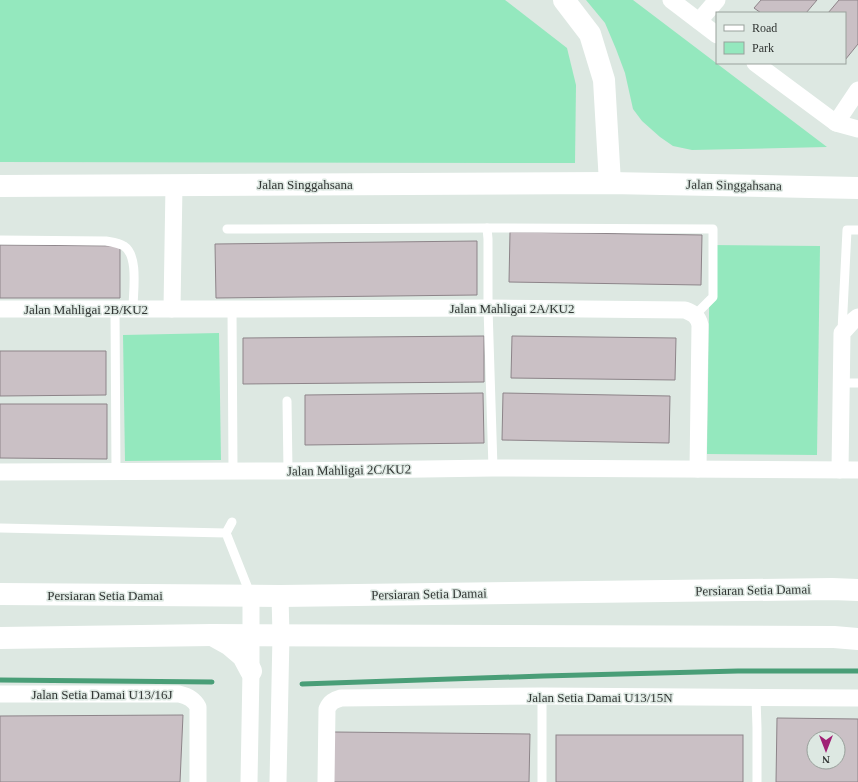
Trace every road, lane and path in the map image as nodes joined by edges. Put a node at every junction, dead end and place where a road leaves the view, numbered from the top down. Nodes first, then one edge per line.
1 (564, 0) edge
2 (670, 0) edge
3 (716, 0) edge
4 (699, 21) junction
5 (716, 34) edge
6 (756, 64) edge
7 (858, 90) edge
8 (836, 123) junction
9 (858, 130) edge
10 (610, 183) junction
11 (174, 185) junction
12 (0, 186) edge
13 (858, 188) edge
14 (487, 228) junction
15 (227, 229) dead end
16 (858, 230) edge
17 (0, 240) edge
18 (488, 308) junction
19 (0, 309) edge
20 (114, 309) junction
21 (133, 309) junction
22 (172, 309) junction
23 (232, 309) junction
24 (695, 315) junction
25 (858, 317) edge
26 (842, 333) junction
27 (841, 383) junction
28 (858, 383) edge
29 (287, 401) dead end
30 (493, 468) junction
31 (233, 470) junction
32 (698, 470) junction
33 (840, 470) junction
34 (858, 470) edge
35 (116, 471) junction
36 (288, 471) junction
37 (0, 472) edge
38 (232, 522) dead end
39 (0, 528) edge
40 (226, 533) junction
41 (858, 590) edge
42 (0, 594) edge
43 (251, 596) junction
44 (280, 596) junction
45 (212, 635) junction
46 (281, 635) junction
47 (252, 636) junction
48 (0, 638) edge
49 (858, 639) edge
50 (251, 671) junction
51 (0, 694) edge
52 (542, 696) junction
53 (756, 698) junction
54 (858, 698) edge
55 (198, 782) edge
56 (249, 782) edge
57 (278, 782) edge
58 (326, 782) edge
59 (542, 782) edge
60 (757, 782) edge

1 - 10 street
2 - 4 street
3 - 4 street
4 - 5 street
6 - 8 street
7 - 8 street
8 - 9 street
10 - 11 street, Jalan Singgahsana
10 - 13 street, Jalan Singgahsana
11 - 12 street, Jalan Singgahsana
11 - 22 street
14 - 15 lane
14 - 18 lane
14 - 24 lane
16 - 26 lane
17 - 21 lane
18 - 23 street, Jalan Mahligai 2A/KU2
18 - 24 street, Jalan Mahligai 2A/KU2
18 - 30 lane
19 - 20 street, Jalan Mahligai 2B/KU2
20 - 21 street, Jalan Mahligai 2B/KU2
20 - 35 lane
21 - 22 street, Jalan Mahligai 2B/KU2
22 - 23 street, Jalan Mahligai 2A/KU2
23 - 31 lane
24 - 32 street
25 - 26 street
26 - 27 street
27 - 28 lane
27 - 33 street
29 - 36 lane
30 - 32 street, Jalan Mahligai 2C/KU2
30 - 36 street, Jalan Mahligai 2C/KU2
31 - 35 street, Jalan Mahligai 2C/KU2
31 - 36 street, Jalan Mahligai 2C/KU2
32 - 33 street, Jalan Mahligai 2C/KU2
33 - 34 street, Jalan Mahligai 2C/KU2
35 - 37 street, Jalan Mahligai 2C/KU2
38 - 40 lane
39 - 40 lane
40 - 43 lane
41 - 44 street, Persiaran Setia Damai
42 - 43 street, Persiaran Setia Damai
43 - 44 street, Persiaran Setia Damai
43 - 47 street
44 - 46 street
45 - 47 street
45 - 48 street
45 - 50 street
46 - 47 street
46 - 49 street
46 - 57 street
47 - 50 street
50 - 56 street
51 - 55 street, Jalan Setia Damai U13/16J
52 - 53 street, Jalan Setia Damai U13/15N
52 - 58 street, Jalan Setia Damai U13/15N
52 - 59 lane
53 - 54 street, Jalan Setia Damai U13/15N
53 - 60 lane

